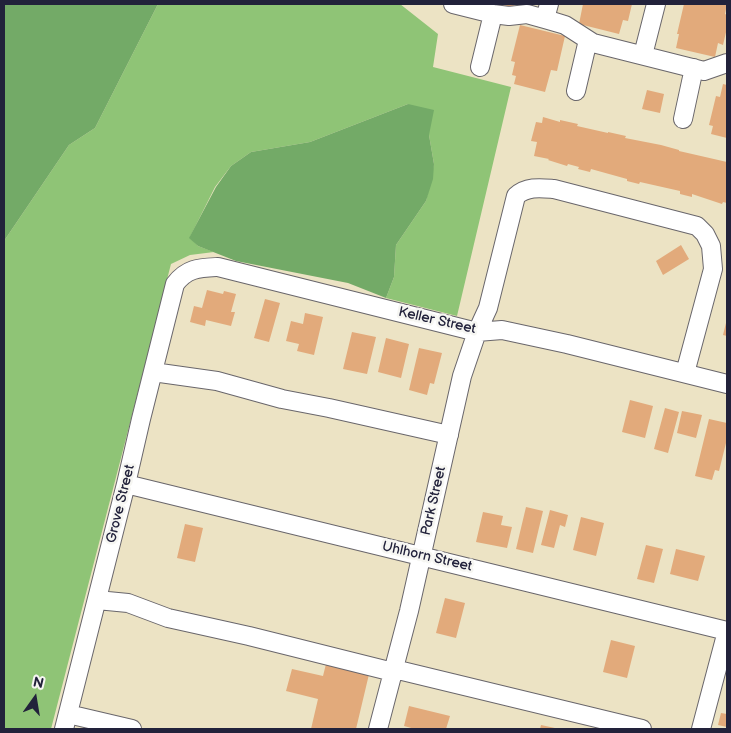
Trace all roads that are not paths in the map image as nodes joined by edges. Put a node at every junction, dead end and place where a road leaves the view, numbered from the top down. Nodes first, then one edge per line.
1 (453, 4) edge
2 (656, 4) edge
3 (547, 11) edge
4 (493, 14) junction
5 (588, 40) junction
6 (643, 56) junction
7 (727, 63) edge
8 (480, 67) dead end
9 (694, 68) junction
10 (576, 91) dead end
11 (683, 119) dead end
12 (179, 279) joint
13 (477, 332) junction
14 (153, 372) junction
15 (685, 373) junction
16 (727, 384) edge
17 (449, 435) junction
18 (126, 484) junction
19 (421, 555) junction
20 (97, 600) junction
21 (727, 631) edge
22 (394, 670) junction
23 (66, 721) edge
24 (132, 729) edge
25 (378, 729) edge
26 (642, 729) edge
27 (701, 729) edge

1 - 4 street
2 - 6 street
3 - 4 street
3 - 5 street
4 - 8 street
5 - 6 street
5 - 10 street
6 - 9 street
7 - 9 street
9 - 11 street
12 - 13 street, Keller Street
12 - 14 street, Grove Street
13 - 15 street, Keller Street
13 - 15 street, Park Street
13 - 17 street, Park Street
14 - 17 street
14 - 18 street, Grove Street
15 - 16 street, Keller Street
17 - 19 street, Park Street
18 - 19 street, Uhlhorn Street
18 - 20 street, Grove Street
19 - 21 street, Uhlhorn Street
19 - 22 street, Park Street
20 - 22 street
20 - 23 street, Grove Street
21 - 27 street
22 - 25 street, Park Street
22 - 26 street
23 - 24 street

